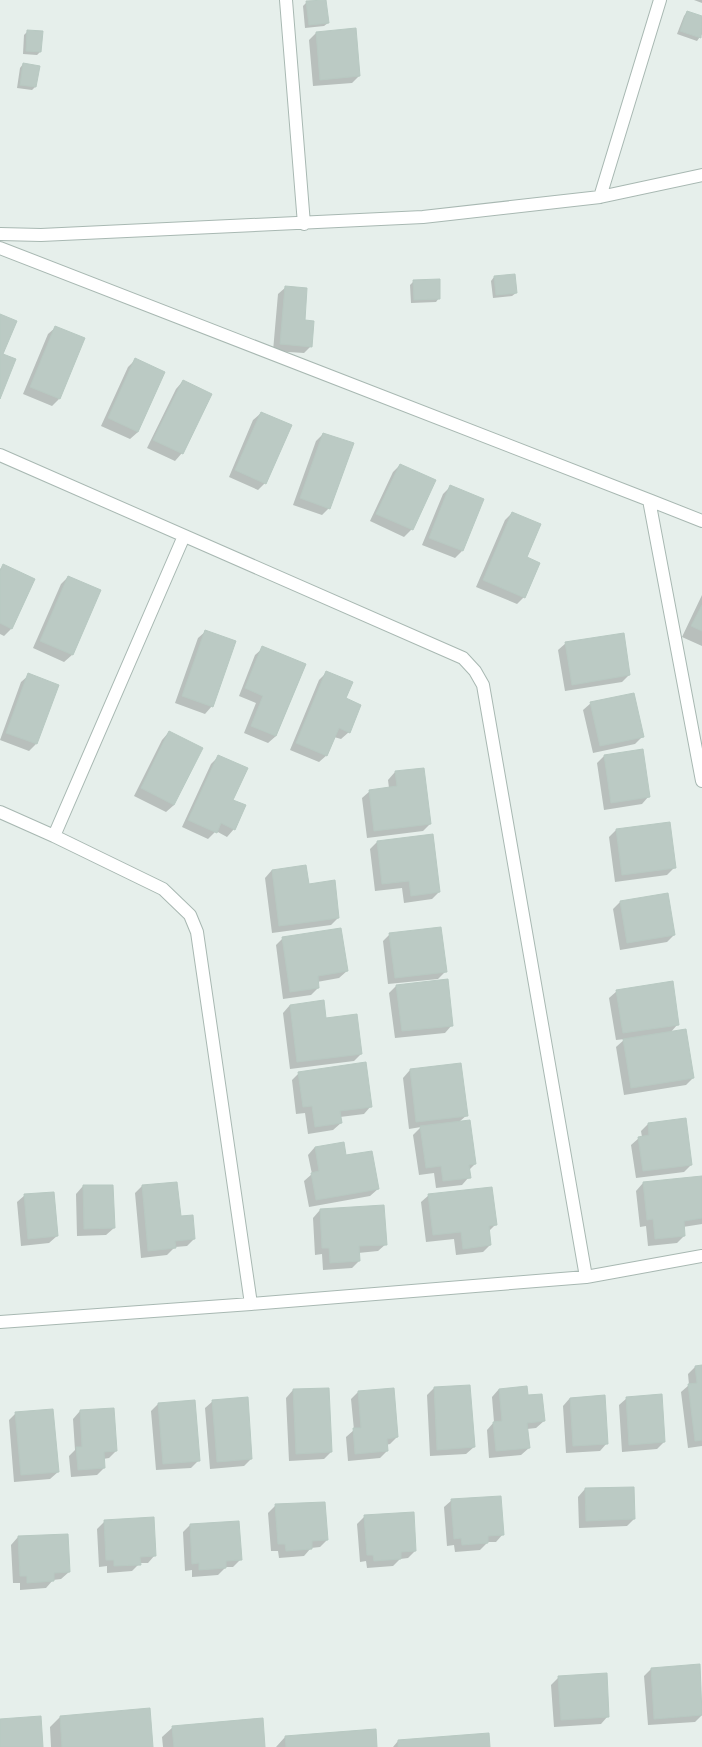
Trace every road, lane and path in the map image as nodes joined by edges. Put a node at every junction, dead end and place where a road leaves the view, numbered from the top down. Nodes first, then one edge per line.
1 (286, 0) edge
2 (660, 0) edge
3 (702, 175) edge
4 (600, 197) junction
5 (304, 224) junction
6 (0, 234) edge
7 (0, 248) edge
8 (0, 454) edge
9 (648, 500) junction
10 (702, 521) edge
11 (184, 536) junction
12 (702, 781) edge
13 (0, 812) edge
14 (54, 836) junction
15 (702, 1256) edge
16 (586, 1277) junction
17 (251, 1304) junction
18 (0, 1322) edge

1 - 5 street
2 - 4 street
3 - 4 street
4 - 5 street
5 - 6 street
7 - 9 street
8 - 11 street
9 - 10 street
9 - 12 street
11 - 14 street
11 - 16 street
13 - 14 street
14 - 17 street
15 - 16 street
16 - 17 street
17 - 18 street

